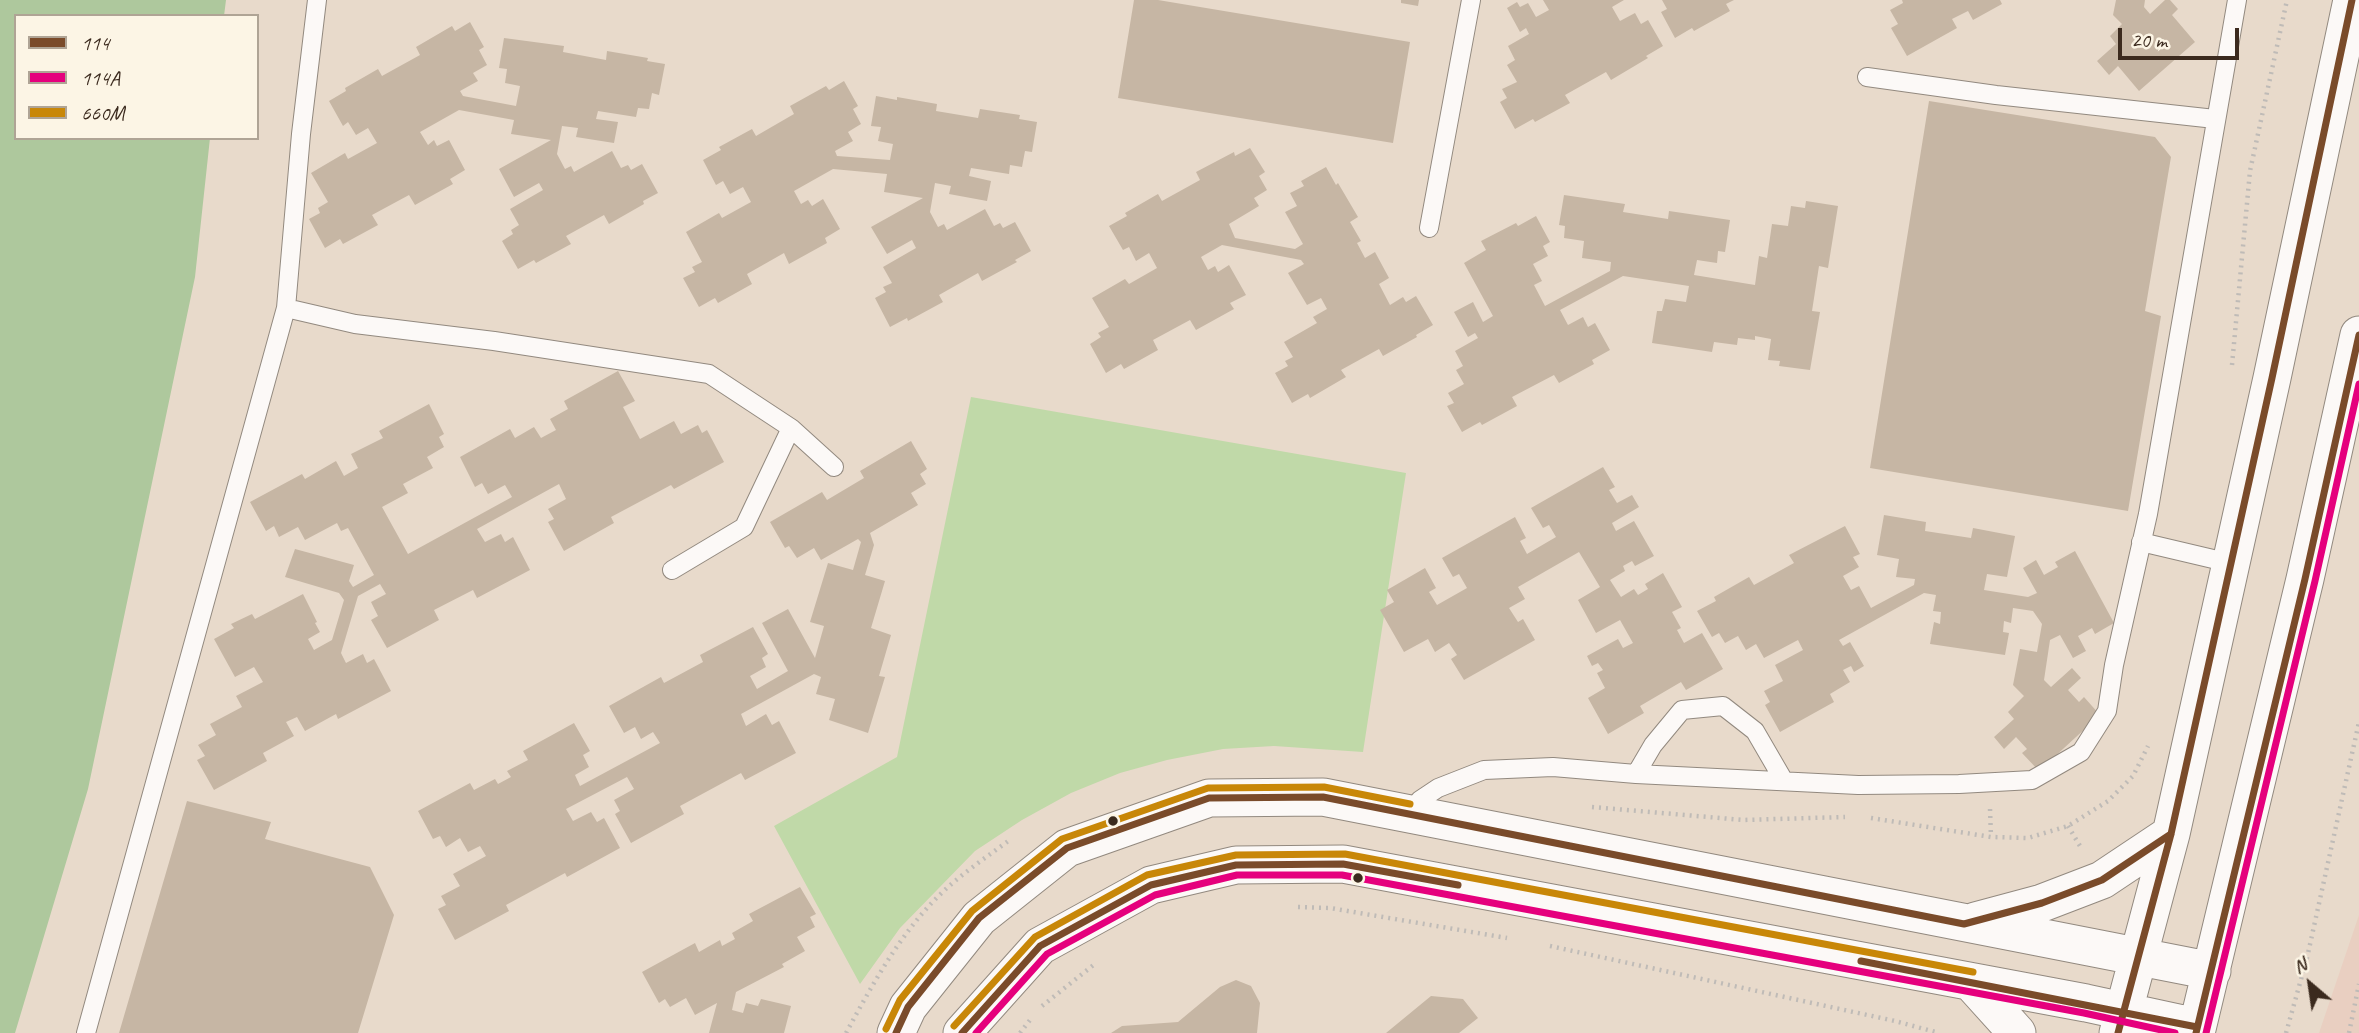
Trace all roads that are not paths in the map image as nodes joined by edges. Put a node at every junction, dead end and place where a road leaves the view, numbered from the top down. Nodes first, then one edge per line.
1 (317, 0) edge
2 (1471, 0) edge
3 (2237, 0) edge
4 (2352, 0) edge
5 (1867, 77) dead end
6 (2215, 119) junction
7 (1429, 228) dead end
8 (286, 308) junction
9 (2359, 335) edge
10 (791, 428) junction
11 (834, 467) dead end
12 (2141, 542) junction
13 (2230, 563) junction
14 (672, 570) dead end
15 (1636, 774) junction
16 (1784, 780) junction
17 (1408, 814) junction
18 (2171, 834) junction
19 (1964, 924) junction
20 (2138, 958) junction
21 (2212, 971) junction
22 (1971, 982) junction
23 (2121, 1022) edge
24 (2197, 1030) edge
25 (86, 1033) edge
26 (896, 1033) edge
27 (962, 1033) edge
28 (2017, 1033) edge

1 - 8 lane
2 - 7 lane
3 - 6 lane
4 - 13 street
5 - 6 lane
6 - 12 lane
8 - 10 lane
8 - 25 lane
9 - 21 street
10 - 11 lane
10 - 14 lane
12 - 13 lane
12 - 16 lane
13 - 18 street
15 - 16 lane
15 - 16 lane
15 - 17 lane
17 - 19 street
17 - 26 street
18 - 19 street
18 - 20 street
19 - 20 street
20 - 21 street
20 - 23 street
21 - 24 street
22 - 23 street
22 - 27 street
22 - 28 street
23 - 24 street

